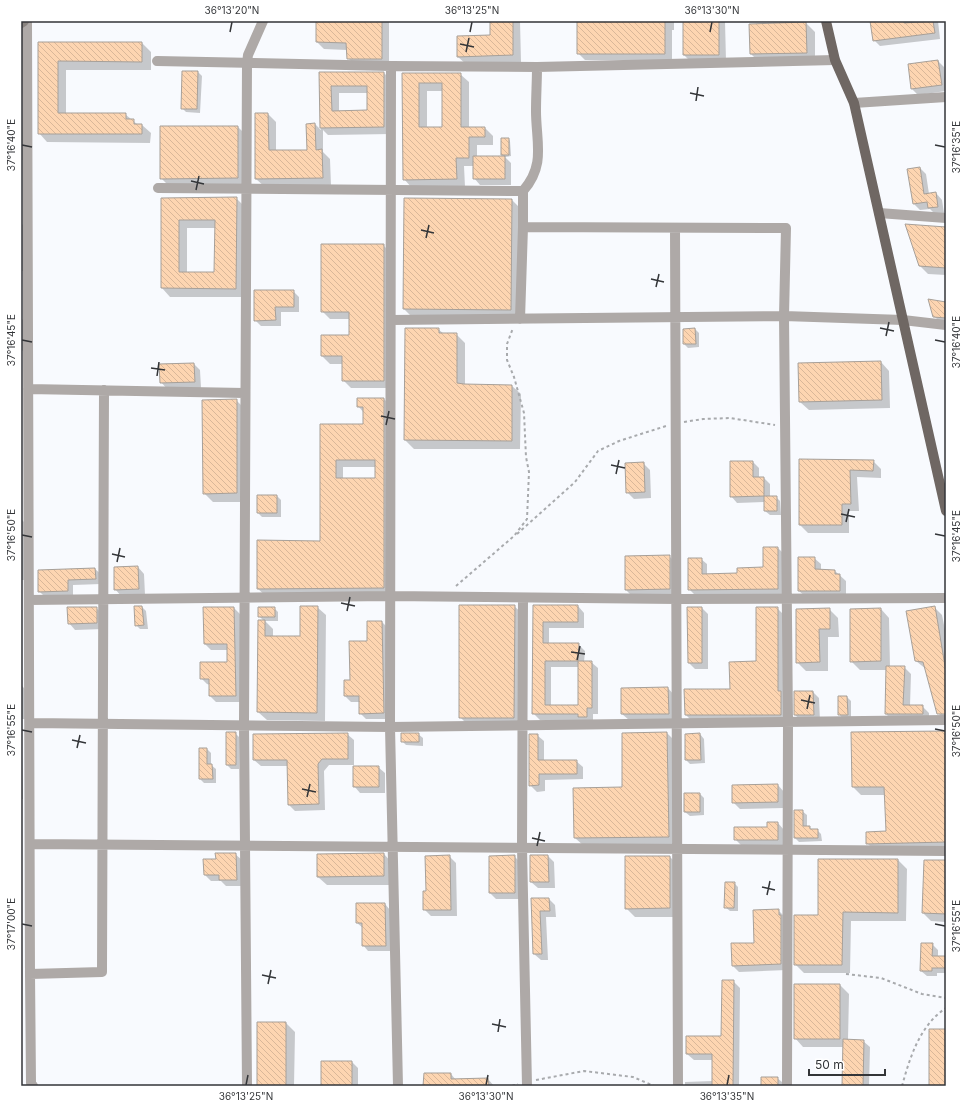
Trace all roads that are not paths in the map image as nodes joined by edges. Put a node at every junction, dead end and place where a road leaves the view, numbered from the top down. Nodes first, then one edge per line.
1 (25, 21) edge
2 (263, 21) edge
3 (826, 21) edge
4 (21, 23) edge
5 (835, 60) junction
6 (157, 61) dead end
7 (246, 63) junction
8 (391, 66) junction
9 (537, 67) junction
10 (946, 97) edge
11 (854, 103) junction
12 (158, 188) dead end
13 (246, 188) junction
14 (392, 189) junction
15 (524, 191) junction
16 (879, 213) junction
17 (946, 218) edge
18 (523, 227) junction
19 (675, 228) junction
20 (676, 316) junction
21 (784, 316) junction
22 (520, 319) junction
23 (392, 320) junction
24 (903, 320) junction
25 (946, 325) edge
26 (28, 389) junction
27 (104, 390) junction
28 (244, 393) junction
29 (946, 511) edge
30 (390, 596) junction
31 (244, 598) junction
32 (523, 598) junction
33 (946, 598) edge
34 (104, 599) junction
35 (677, 599) junction
36 (787, 599) junction
37 (29, 600) junction
38 (946, 720) edge
39 (788, 722) junction
40 (30, 723) junction
41 (676, 723) junction
42 (103, 724) junction
43 (244, 725) junction
44 (522, 725) junction
45 (390, 727) junction
46 (30, 844) junction
47 (103, 845) junction
48 (245, 846) junction
49 (392, 846) junction
50 (522, 847) junction
51 (677, 848) junction
52 (788, 849) junction
53 (946, 851) edge
54 (30, 974) junction
55 (527, 1084) edge
56 (32, 1086) edge
57 (247, 1086) edge
58 (398, 1086) edge
59 (678, 1086) edge
60 (787, 1086) edge

1 - 4 street
1 - 26 street
2 - 7 street
3 - 5 main road
5 - 9 street
5 - 11 main road
6 - 7 street
7 - 8 street
7 - 13 street
8 - 9 street
8 - 14 street
9 - 15 street
10 - 11 street
11 - 16 main road
12 - 13 street
13 - 14 street
13 - 28 street
14 - 15 street
14 - 23 street
15 - 18 street
16 - 17 street
16 - 24 main road
18 - 19 street
18 - 22 street
19 - 20 street
19 - 21 street
20 - 21 street
20 - 22 street
20 - 35 street
21 - 24 street
21 - 36 street
22 - 23 street
23 - 30 street
24 - 25 street
24 - 29 main road
26 - 27 street
26 - 37 street
27 - 28 street
27 - 34 street
28 - 31 street
30 - 31 street
30 - 32 street
30 - 45 street
31 - 34 street
31 - 43 street
32 - 35 street
32 - 44 street
33 - 36 street
34 - 37 street
34 - 42 street
35 - 36 street
35 - 41 street
36 - 39 street
37 - 40 street
38 - 39 street
39 - 41 street
39 - 52 street
40 - 42 street
40 - 46 street
41 - 44 street
41 - 51 street
42 - 43 street
42 - 47 street
43 - 45 street
43 - 48 street
44 - 45 street
44 - 50 street
45 - 49 street
46 - 47 street
46 - 54 street
47 - 48 street
47 - 54 street
48 - 49 street
48 - 57 street
49 - 50 street
49 - 58 street
50 - 51 street
50 - 55 street
51 - 52 street
51 - 59 street
52 - 53 street
52 - 60 street
54 - 56 street

